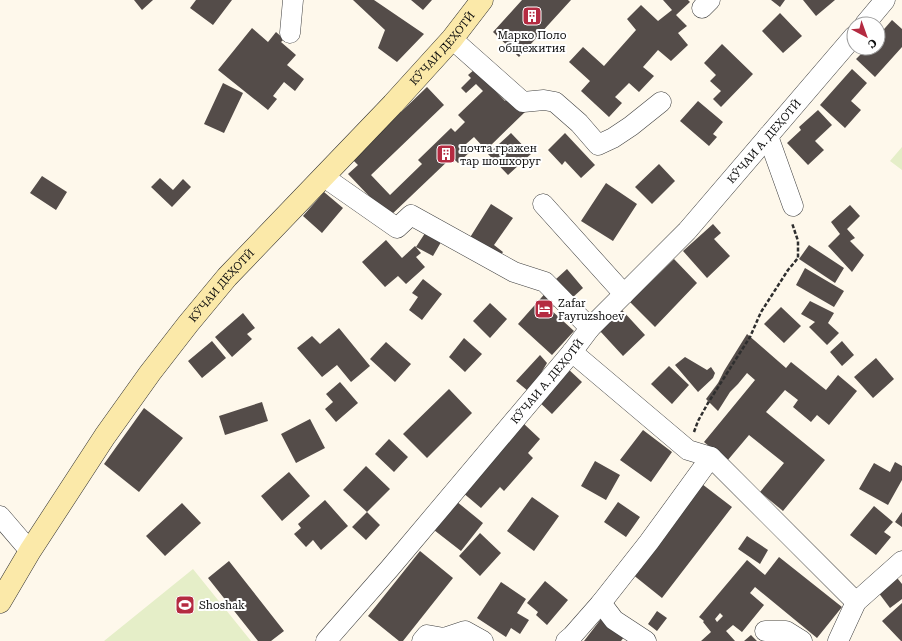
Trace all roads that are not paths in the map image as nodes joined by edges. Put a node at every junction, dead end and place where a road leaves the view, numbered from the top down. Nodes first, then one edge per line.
1 (293, 0) edge
2 (482, 0) edge
3 (885, 0) edge
4 (872, 16) edge
5 (290, 33) dead end
6 (452, 39) junction
7 (846, 45) edge
8 (661, 102) dead end
9 (768, 136) junction
10 (324, 177) junction
11 (543, 204) dead end
12 (793, 206) road end
13 (624, 294) junction
14 (590, 328) junction
15 (572, 352) junction
16 (711, 457) junction
17 (0, 516) edge
18 (30, 551) junction
19 (902, 561) edge
20 (0, 602) edge
21 (856, 602) junction
22 (602, 603) junction
23 (765, 631) dead end
24 (326, 641) edge
25 (422, 641) edge
26 (483, 641) edge
27 (566, 641) edge
28 (646, 641) edge
29 (802, 641) edge
30 (838, 641) edge

1 - 5 street
2 - 6 main road, КӮЧАИ ДЕҲОТӢ
3 - 4 street
6 - 8 street
6 - 10 main road, КӮЧАИ ДЕҲОТӢ
7 - 9 street, КӮЧАИ А. ДЕҲОТӢ
9 - 12 street
9 - 13 street, КӮЧАИ А. ДЕҲОТӢ
10 - 14 street
10 - 18 main road, КӮЧАИ ДЕҲОТӢ
11 - 13 street
13 - 14 street, КӮЧАИ А. ДЕҲОТӢ
14 - 15 street, КӮЧАИ А. ДЕҲОТӢ
15 - 16 street
15 - 24 street, КӮЧАИ А. ДЕҲОТӢ
16 - 21 street
16 - 22 street
17 - 18 street
18 - 20 main road, КӮЧАИ ДЕҲОТӢ
19 - 21 street
21 - 30 street
22 - 27 street
22 - 28 street
23 - 29 street
25 - 26 street

